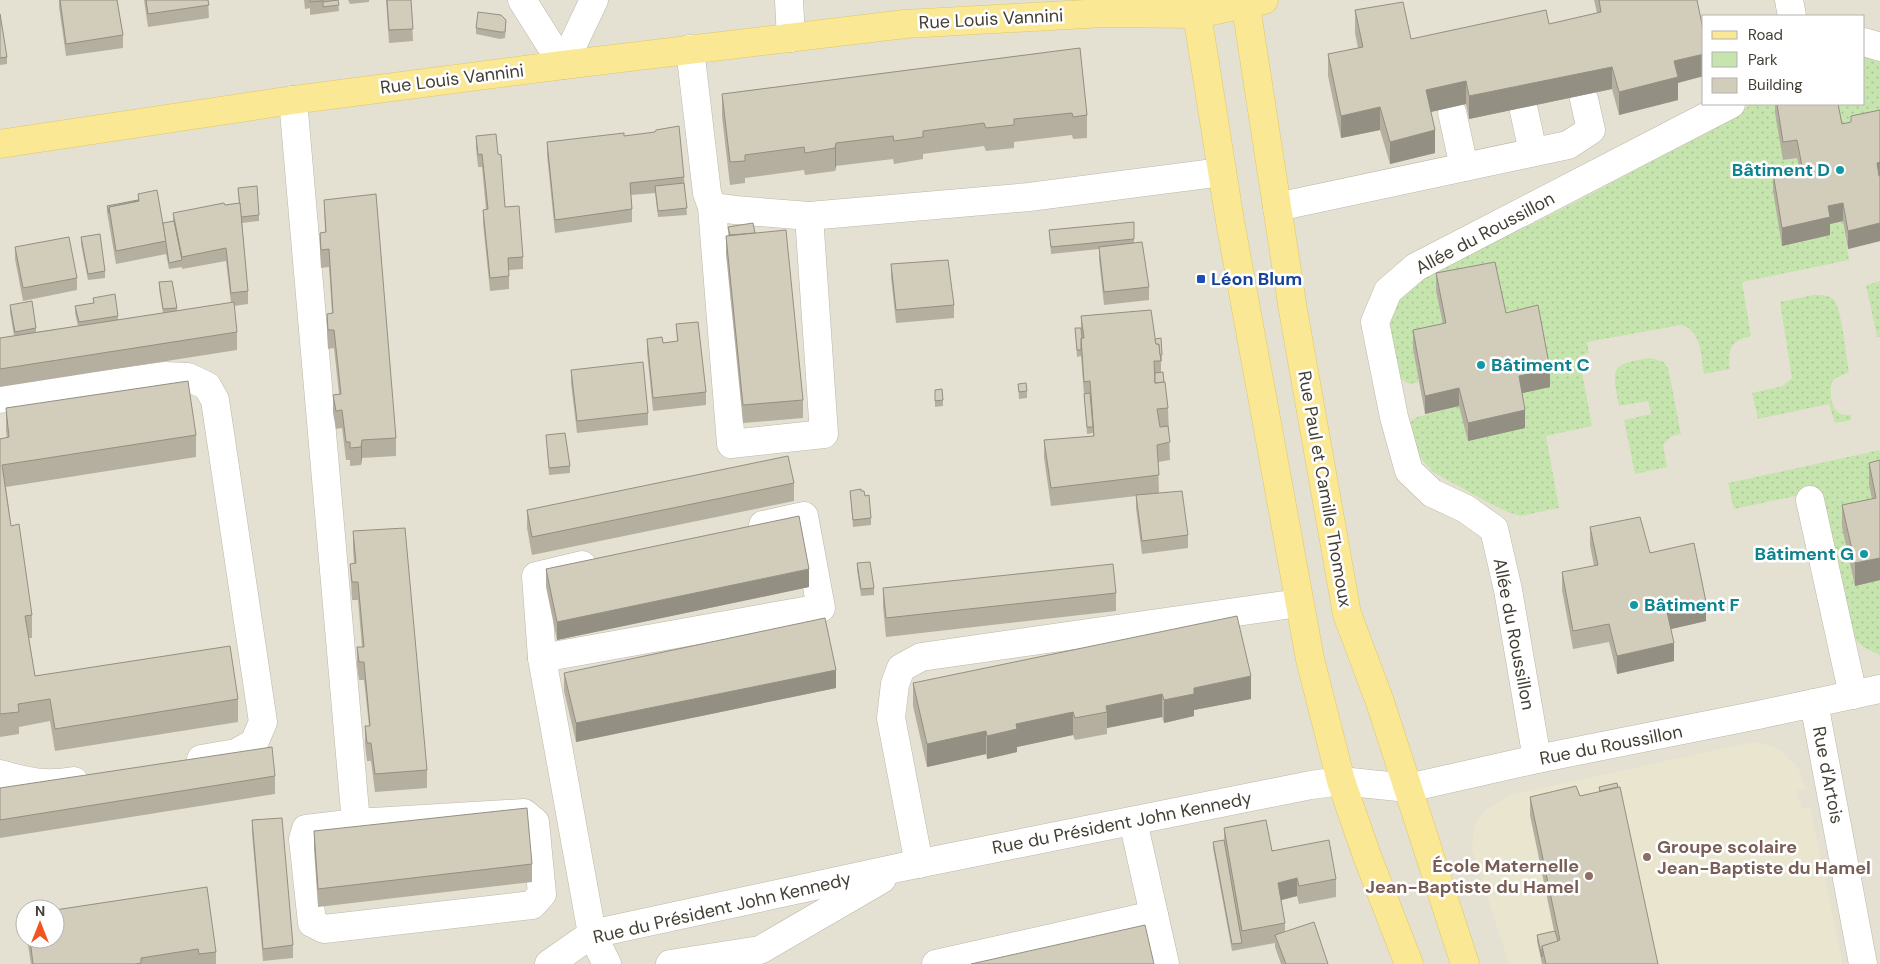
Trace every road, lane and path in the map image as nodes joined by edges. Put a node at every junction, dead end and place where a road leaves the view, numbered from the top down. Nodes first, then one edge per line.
1 (522, 0) edge
2 (594, 0) edge
3 (789, 0) edge
4 (1034, 0) edge
5 (1789, 0) edge
6 (1251, 1) edge
7 (1195, 7) edge
8 (1792, 15) edge
9 (905, 24) junction
10 (791, 38) junction
11 (1865, 42) edge
12 (1880, 47) edge
13 (690, 50) junction
14 (563, 65) junction
15 (1584, 99) edge
16 (293, 100) junction
17 (1729, 105) edge
18 (1524, 111) edge
19 (1452, 112) edge
20 (0, 144) edge
21 (1533, 152) junction
22 (1464, 167) junction
23 (1222, 172) junction
24 (712, 207) junction
25 (1277, 207) junction
26 (809, 216) junction
27 (0, 399) edge
28 (1810, 500) dead end
29 (737, 531) edge
30 (603, 561) edge
31 (1299, 603) junction
32 (542, 658) junction
33 (1880, 689) edge
34 (1853, 695) junction
35 (1814, 704) junction
36 (1537, 759) junction
37 (178, 763) edge
38 (0, 774) edge
39 (101, 776) edge
40 (1341, 781) junction
41 (1408, 788) junction
42 (1133, 821) junction
43 (356, 823) junction
44 (911, 865) junction
45 (1154, 915) junction
46 (592, 934) junction
47 (549, 964) edge
48 (607, 964) edge
49 (670, 964) edge
50 (936, 964) edge
51 (1165, 964) edge
52 (1409, 964) edge
53 (1465, 964) edge
54 (1863, 964) edge

1 - 14 street
2 - 14 street
3 - 10 street
4 - 9 main road, Rue Louis Vannini
5 - 8 street
6 - 7 main road, Rue Louis Vannini
6 - 25 main road, Rue Paul et Camille Thomoux
7 - 9 main road, Rue Louis Vannini
7 - 23 main road
9 - 10 main road, Rue Louis Vannini
10 - 13 main road, Rue Louis Vannini
11 - 12 street
13 - 14 main road, Rue Louis Vannini
13 - 24 street
14 - 16 main road, Rue Louis Vannini
15 - 21 street
16 - 20 main road, Rue Louis Vannini
16 - 43 street
17 - 36 street, Allée du Roussillon
18 - 21 street
19 - 22 street
21 - 22 street
22 - 25 street
23 - 26 street
23 - 31 main road
24 - 26 street
24 - 26 street
25 - 41 main road, Rue Paul et Camille Thomoux
27 - 37 street
28 - 34 street
29 - 32 street
30 - 32 street
31 - 40 main road
31 - 44 street
32 - 46 street
33 - 34 street, Rue du Roussillon
34 - 35 street, Rue du Roussillon
35 - 36 street, Rue du Roussillon
35 - 54 street, Rue d'Artois
36 - 41 street, Rue du Roussillon
38 - 39 street
40 - 41 street, Rue du Roussillon
40 - 42 street, Rue du Président John Kennedy
40 - 52 main road
41 - 53 main road, Rue Paul et Camille Thomoux
42 - 44 street, Rue du Président John Kennedy
42 - 45 street
43 - 43 street
44 - 46 street, Rue du Président John Kennedy
44 - 49 street, Rue du Président John Kennedy
45 - 50 street
45 - 51 street
46 - 47 street, Rue du Président John Kennedy
46 - 48 street

